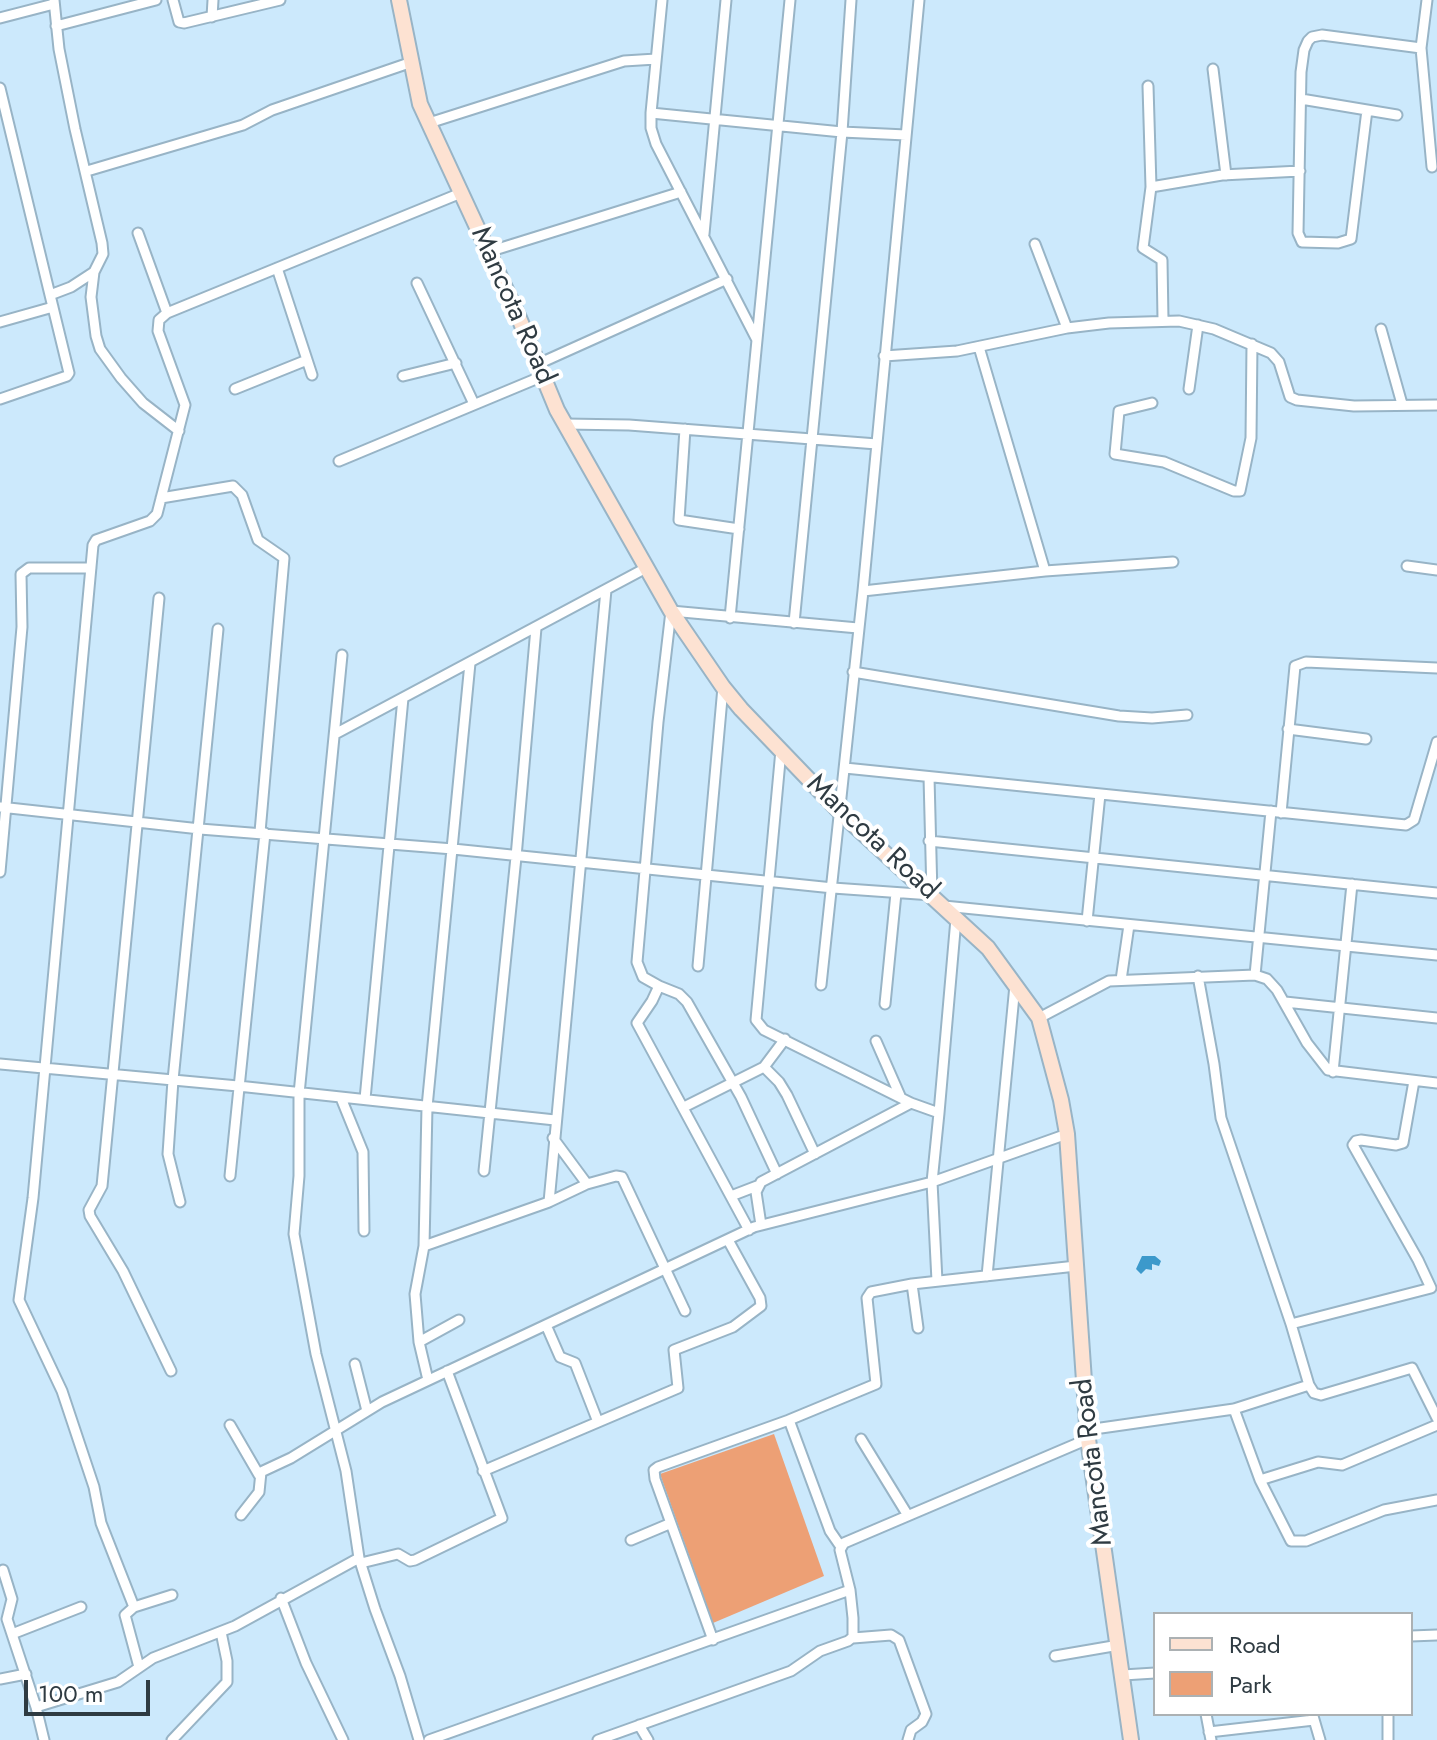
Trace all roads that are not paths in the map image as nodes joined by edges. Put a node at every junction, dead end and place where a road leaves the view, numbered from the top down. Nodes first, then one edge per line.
1 (156, 0) edge
2 (173, 0) edge
3 (213, 0) edge
4 (277, 0) edge
5 (399, 0) edge
6 (662, 0) edge
7 (726, 0) edge
8 (790, 0) edge
9 (851, 0) edge
10 (919, 0) edge
11 (1427, 0) edge
12 (54, 2) edge
13 (212, 17) junction
14 (0, 18) edge
15 (56, 26) junction
16 (1421, 48) junction
17 (656, 59) junction
18 (412, 62) junction
19 (1213, 69) dead end
20 (1148, 86) dead end
21 (0, 88) edge
22 (1301, 99) junction
23 (1367, 110) junction
24 (651, 113) junction
25 (1397, 115) dead end
26 (716, 119) junction
27 (429, 123) junction
28 (778, 125) junction
29 (842, 132) junction
30 (906, 135) junction
31 (1432, 167) dead end
32 (87, 171) junction
33 (1300, 171) junction
34 (1226, 175) junction
35 (1151, 187) junction
36 (681, 192) junction
37 (461, 193) junction
38 (138, 233) dead end
39 (704, 234) junction
40 (1035, 244) dead end
41 (488, 252) junction
42 (277, 268) junction
43 (94, 272) junction
44 (727, 279) junction
45 (417, 283) dead end
46 (50, 295) junction
47 (53, 307) junction
48 (167, 313) junction
49 (1163, 320) junction
50 (0, 322) edge
51 (1198, 325) junction
52 (1067, 328) junction
53 (1381, 329) dead end
54 (757, 340) junction
55 (1252, 344) junction
56 (979, 347) junction
57 (884, 356) junction
58 (307, 360) junction
59 (456, 363) junction
60 (541, 370) junction
61 (312, 375) dead end
62 (403, 376) dead end
63 (235, 389) dead end
64 (1189, 389) dead end
65 (0, 399) edge
66 (1152, 403) dead end
67 (474, 404) junction
68 (1402, 404) junction
69 (1437, 405) edge
70 (565, 424) junction
71 (685, 429) junction
72 (179, 431) junction
73 (748, 434) junction
74 (810, 439) junction
75 (877, 444) junction
76 (339, 461) dead end
77 (161, 498) junction
78 (739, 529) junction
79 (1173, 562) dead end
80 (1407, 566) dead end
81 (91, 568) junction
82 (646, 568) junction
83 (1437, 570) edge
84 (1045, 571) junction
85 (606, 590) junction
86 (863, 591) junction
87 (159, 598) dead end
88 (671, 611) junction
89 (730, 618) junction
90 (794, 623) junction
91 (536, 628) junction
92 (858, 628) junction
93 (218, 629) dead end
94 (342, 655) dead end
95 (470, 663) junction
96 (1437, 668) edge
97 (853, 672) junction
98 (723, 687) junction
99 (403, 698) junction
100 (1187, 715) dead end
101 (1288, 729) junction
102 (335, 734) junction
103 (1366, 739) dead end
104 (1437, 742) edge
105 (781, 750) junction
106 (845, 768) junction
107 (929, 777) junction
108 (1100, 794) junction
109 (3, 808) edge
110 (1276, 812) junction
111 (70, 813) junction
112 (841, 813) junction
113 (136, 822) junction
114 (200, 829) junction
115 (262, 833) junction
116 (325, 839) junction
117 (929, 841) junction
118 (391, 844) junction
119 (453, 849) junction
120 (516, 857) junction
121 (1092, 859) junction
122 (579, 862) junction
123 (645, 869) junction
124 (0, 872) edge
125 (1265, 875) junction
126 (705, 876) junction
127 (769, 881) junction
128 (1352, 884) junction
129 (833, 888) junction
130 (896, 893) junction
131 (1437, 893) edge
132 (932, 895) junction
133 (944, 906) junction
134 (956, 919) junction
135 (1087, 921) junction
136 (1129, 925) junction
137 (1258, 937) junction
138 (1346, 945) junction
139 (1437, 955) edge
140 (698, 966) dead end
141 (1255, 975) junction
142 (1198, 976) junction
143 (1121, 980) junction
144 (821, 985) dead end
145 (1015, 985) junction
146 (659, 986) junction
147 (1285, 1002) junction
148 (885, 1004) dead end
149 (1340, 1007) junction
150 (1039, 1018) junction
151 (1437, 1018) edge
152 (785, 1039) junction
153 (876, 1041) dead end
154 (0, 1064) edge
155 (764, 1067) junction
156 (44, 1069) junction
157 (1333, 1072) junction
158 (114, 1074) junction
159 (173, 1080) junction
160 (732, 1081) junction
161 (1414, 1081) junction
162 (1437, 1083) edge
163 (238, 1086) junction
164 (299, 1094) junction
165 (341, 1098) junction
166 (901, 1098) junction
167 (365, 1099) junction
168 (911, 1103) junction
169 (427, 1107) junction
170 (684, 1107) junction
171 (490, 1112) junction
172 (939, 1113) junction
173 (555, 1120) junction
174 (1067, 1134) junction
175 (553, 1138) junction
176 (815, 1154) junction
177 (997, 1159) junction
178 (484, 1171) dead end
179 (777, 1174) junction
180 (230, 1176) dead end
181 (932, 1182) junction
182 (587, 1184) junction
183 (757, 1186) junction
184 (731, 1196) junction
185 (180, 1202) dead end
186 (549, 1202) junction
187 (761, 1225) junction
188 (749, 1230) junction
189 (364, 1231) dead end
190 (728, 1240) junction
191 (424, 1246) junction
192 (1076, 1266) junction
193 (665, 1269) junction
194 (987, 1276) junction
195 (937, 1281) junction
196 (912, 1284) junction
197 (1431, 1288) junction
198 (1437, 1298) edge
199 (685, 1311) dead end
200 (459, 1320) dead end
201 (1291, 1324) junction
202 (546, 1325) junction
203 (918, 1328) dead end
204 (419, 1342) junction
205 (355, 1364) dead end
206 (171, 1371) dead end
207 (447, 1371) junction
208 (428, 1380) junction
209 (1309, 1385) junction
210 (1234, 1409) junction
211 (367, 1411) junction
212 (1437, 1418) edge
213 (789, 1420) junction
214 (598, 1422) junction
215 (230, 1425) dead end
216 (1437, 1425) edge
217 (334, 1430) junction
218 (1088, 1435) junction
219 (861, 1439) dead end
220 (483, 1471) junction
221 (259, 1475) junction
222 (1260, 1480) junction
223 (1437, 1500) edge
224 (907, 1514) junction
225 (241, 1515) dead end
226 (669, 1524) junction
227 (631, 1540) dead end
228 (841, 1547) junction
229 (360, 1560) junction
230 (3, 1570) dead end
231 (850, 1590) junction
232 (172, 1595) dead end
233 (281, 1598) junction
234 (81, 1607) dead end
235 (134, 1607) junction
236 (221, 1632) junction
237 (12, 1634) junction
238 (1437, 1635) edge
239 (1413, 1636) edge
240 (853, 1638) junction
241 (713, 1640) junction
242 (1119, 1645) junction
243 (1055, 1656) dead end
244 (139, 1667) junction
245 (1153, 1673) edge
246 (26, 1674) junction
247 (1123, 1675) junction
248 (0, 1679) edge
249 (36, 1707) junction
250 (1206, 1716) edge
251 (1388, 1716) edge
252 (1313, 1717) edge
253 (639, 1725) junction
254 (1210, 1736) edge
255 (44, 1740) edge
256 (172, 1740) edge
257 (343, 1740) edge
258 (419, 1740) edge
259 (429, 1740) edge
260 (598, 1740) edge
261 (648, 1740) edge
262 (908, 1740) edge
263 (1131, 1740) edge
264 (1320, 1740) edge
265 (1388, 1740) edge

1 - 15 street
2 - 13 street
3 - 13 street
4 - 13 street
5 - 18 main road, Mancota Road
6 - 17 street
7 - 26 street
8 - 28 street
9 - 29 street
10 - 30 street
11 - 16 street
12 - 14 street
12 - 15 street
15 - 32 street
16 - 22 street
16 - 31 street
17 - 24 street
17 - 27 street
18 - 27 main road, Mancota Road
18 - 32 street
19 - 34 street
20 - 35 street
21 - 46 street
22 - 23 street
22 - 33 street
23 - 25 street
23 - 33 street
24 - 26 street
24 - 36 street
26 - 28 street
26 - 39 street
27 - 37 main road, Mancota Road
28 - 29 street
28 - 54 street
29 - 30 street
29 - 74 street
30 - 57 street
32 - 43 street
33 - 34 street
34 - 35 street
35 - 49 street
36 - 39 street
36 - 41 street
37 - 41 main road, Mancota Road
37 - 42 street
38 - 48 street
39 - 44 street
40 - 52 street
41 - 60 main road, Mancota Road
42 - 48 street
42 - 58 street
43 - 46 street
43 - 72 street
44 - 54 street
44 - 60 street
45 - 59 street
46 - 47 street
47 - 50 street
47 - 65 street
48 - 72 street
49 - 51 street
49 - 52 street
51 - 55 street
51 - 64 street
52 - 56 street
53 - 68 street
54 - 73 street
55 - 66 street
55 - 68 street
56 - 57 street
56 - 84 street
57 - 75 street
58 - 61 street
58 - 63 street
59 - 62 street
59 - 67 street
60 - 67 street
60 - 70 main road, Mancota Road
67 - 76 street
68 - 69 street
70 - 71 street
70 - 82 main road, Mancota Road
71 - 73 street
71 - 78 street
72 - 77 street
73 - 74 street
73 - 78 street
74 - 75 street
74 - 90 street
75 - 86 street
77 - 81 street
77 - 115 street
78 - 89 street
79 - 84 street
80 - 83 street
81 - 109 street
81 - 111 street
82 - 85 street
82 - 88 main road, Mancota Road
84 - 86 street
85 - 91 street
85 - 122 street
86 - 92 street
87 - 113 street
88 - 89 street
88 - 98 main road, Mancota Road
88 - 123 street
89 - 90 street
90 - 92 street
91 - 95 street
91 - 120 street
92 - 97 street
93 - 114 street
94 - 102 street
95 - 99 street
95 - 119 street
96 - 101 street
97 - 100 street
97 - 106 street
98 - 105 main road, Mancota Road
98 - 126 street
99 - 102 street
99 - 118 street
101 - 103 street
101 - 110 street
102 - 116 street
104 - 110 street
105 - 112 main road, Mancota Road
105 - 127 street
106 - 107 street
106 - 112 street
107 - 108 street
107 - 117 street
108 - 110 street
108 - 121 street
109 - 111 street
109 - 124 street
110 - 125 street
111 - 113 street
111 - 156 street
112 - 129 street
112 - 132 main road, Mancota Road
113 - 114 street
113 - 158 street
114 - 115 street
114 - 159 street
115 - 116 street
115 - 163 street
116 - 118 street
116 - 164 street
117 - 121 street
117 - 132 street
118 - 119 street
118 - 167 street
119 - 120 street
119 - 169 street
120 - 122 street
120 - 171 street
121 - 125 street
121 - 135 street
122 - 123 street
122 - 173 street
123 - 126 street
123 - 146 street
125 - 128 street
125 - 137 street
126 - 127 street
126 - 140 street
127 - 129 street
127 - 152 street
128 - 131 street
128 - 138 street
129 - 130 street
129 - 144 street
130 - 132 street
130 - 148 street
132 - 133 main road, Mancota Road
133 - 134 main road, Mancota Road
133 - 135 street
134 - 145 main road, Mancota Road
134 - 172 street
135 - 136 street
136 - 137 street
136 - 143 street
137 - 138 street
137 - 141 street
138 - 139 street
138 - 149 street
141 - 142 street
141 - 147 street
142 - 143 street
142 - 201 street
143 - 150 street
145 - 150 main road, Mancota Road
145 - 177 street
146 - 160 street
146 - 170 street
147 - 149 street
147 - 157 street
149 - 151 street
149 - 157 street
150 - 174 main road, Mancota Road
152 - 155 street
152 - 166 street
153 - 166 street
154 - 156 street
155 - 160 street
155 - 176 street
156 - 158 street
156 - 235 street
157 - 161 street
158 - 159 street
158 - 206 street
159 - 163 street
159 - 185 street
160 - 170 street
160 - 179 street
161 - 162 street
161 - 197 street
163 - 164 street
163 - 180 street
164 - 165 street
164 - 217 street
165 - 167 street
165 - 189 street
166 - 168 street
167 - 169 street
168 - 172 street
168 - 176 street
169 - 171 street
169 - 191 street
170 - 184 street
171 - 173 street
171 - 178 street
172 - 181 street
173 - 175 street
174 - 177 street
174 - 192 main road, Mancota Road
175 - 182 street
175 - 186 street
176 - 179 street
177 - 181 street
177 - 194 street
179 - 183 street
181 - 187 street
181 - 195 street
182 - 186 street
182 - 193 street
183 - 184 street
183 - 187 street
184 - 188 street
186 - 191 street
187 - 188 street
188 - 190 street
190 - 193 street
190 - 214 street
191 - 204 street
192 - 194 street
192 - 218 main road, Mancota Road
193 - 199 street
193 - 202 street
194 - 195 street
195 - 196 street
196 - 203 street
196 - 213 street
197 - 198 street
197 - 201 street
200 - 204 street
201 - 209 street
202 - 207 street
202 - 214 street
204 - 208 street
205 - 211 street
207 - 208 street
207 - 220 street
208 - 211 street
209 - 210 street
209 - 212 street
210 - 218 street
210 - 222 street
211 - 217 street
213 - 226 street
213 - 228 street
214 - 220 street
215 - 221 street
216 - 222 street
217 - 221 street
217 - 229 street
218 - 224 street
218 - 242 main road, Mancota Road
219 - 224 street
220 - 229 street
221 - 225 street
222 - 223 street
224 - 228 street
226 - 227 street
226 - 241 street
228 - 231 street
229 - 233 street
229 - 258 street
230 - 237 street
231 - 240 street
231 - 241 street
232 - 235 street
233 - 236 street
233 - 257 street
234 - 237 street
235 - 244 street
236 - 244 street
236 - 256 street
237 - 246 street
238 - 239 street
240 - 253 street
240 - 262 street
241 - 259 street
242 - 243 street
242 - 247 main road, Mancota Road
244 - 249 street
245 - 247 street
246 - 248 street
246 - 249 street
247 - 263 main road, Mancota Road
249 - 255 street
250 - 254 street
251 - 265 street
252 - 254 street
252 - 264 street
253 - 260 street
253 - 261 street

